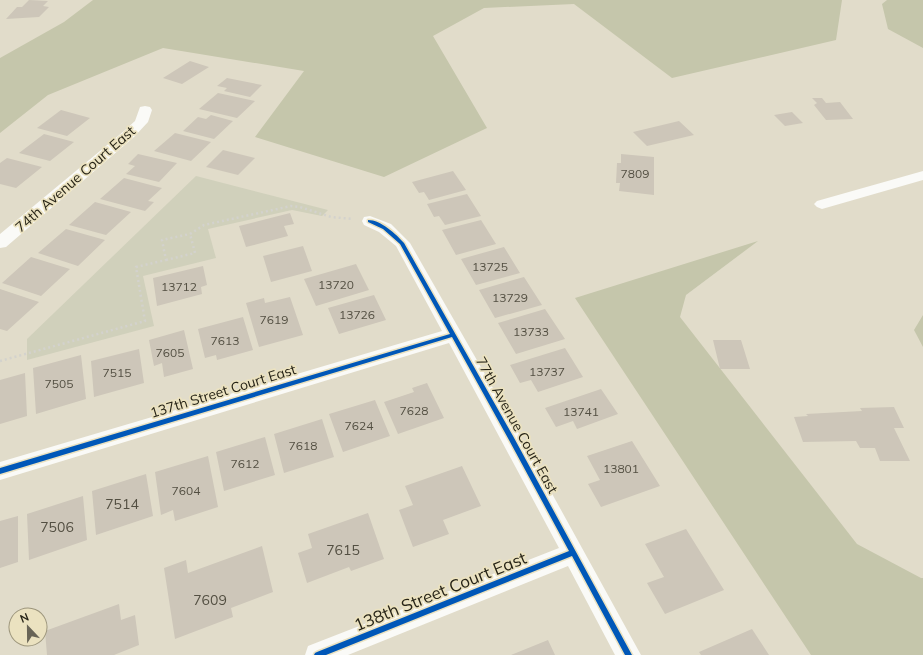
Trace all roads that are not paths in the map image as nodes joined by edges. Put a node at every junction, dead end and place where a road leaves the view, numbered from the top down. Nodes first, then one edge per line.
1 (145, 110) dead end
2 (923, 175) edge
3 (822, 204) dead end
4 (370, 220) road end
5 (0, 243) edge
6 (453, 335) junction
7 (0, 471) edge
8 (573, 553) junction
9 (317, 655) edge
10 (628, 655) edge

1 - 5 street, 74th Avenue Court East
2 - 3 street
4 - 6 street, 77th Avenue Court East
6 - 7 street, 137th Street Court East
6 - 8 street, 77th Avenue Court East
8 - 9 street, 138th Street Court East
8 - 10 street, 77th Avenue Court East

